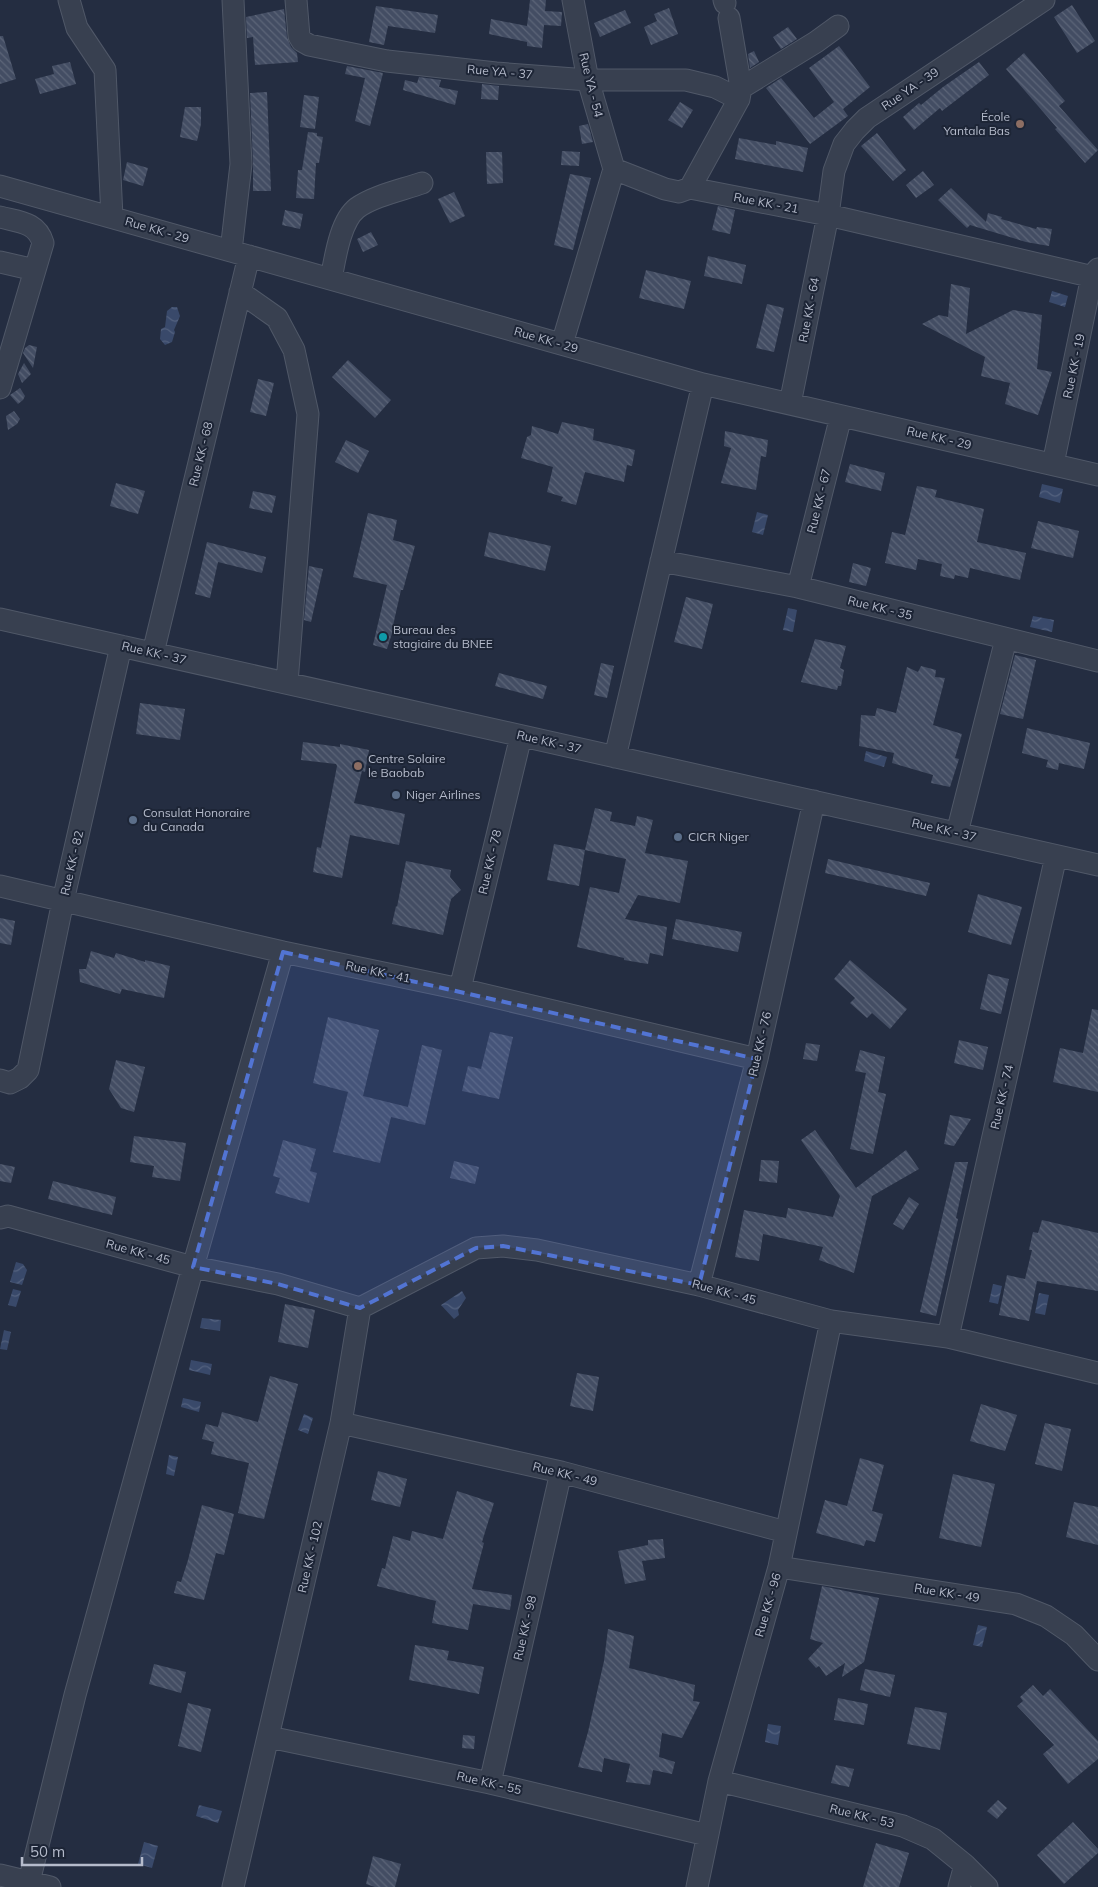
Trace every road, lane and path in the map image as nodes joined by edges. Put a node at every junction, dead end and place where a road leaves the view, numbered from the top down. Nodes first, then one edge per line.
1 (69, 0) edge
2 (233, 0) edge
3 (296, 0) edge
4 (573, 0) edge
5 (1044, 0) edge
6 (726, 7) edge
7 (838, 26) dead end
8 (588, 80) junction
9 (740, 93) junction
10 (614, 169) junction
11 (422, 183) dead end
12 (0, 186) edge
13 (690, 188) junction
14 (828, 215) junction
15 (0, 217) edge
16 (112, 217) junction
17 (240, 253) junction
18 (0, 262) edge
19 (35, 270) junction
20 (1096, 274) edge
21 (331, 279) junction
22 (240, 292) junction
23 (562, 344) junction
24 (703, 384) junction
25 (0, 388) edge
26 (790, 404) junction
27 (841, 416) junction
28 (1053, 464) junction
29 (1098, 475) edge
30 (661, 561) junction
31 (798, 587) junction
32 (0, 619) edge
33 (1006, 639) junction
34 (121, 646) junction
35 (153, 653) junction
36 (1098, 661) edge
37 (287, 683) junction
38 (521, 736) junction
39 (615, 757) junction
40 (814, 801) junction
41 (957, 833) junction
42 (1056, 856) junction
43 (1098, 865) edge
44 (0, 886) edge
45 (63, 901) junction
46 (283, 952) junction
47 (460, 989) junction
48 (756, 1059) junction
49 (10, 1079) edge
50 (0, 1218) edge
51 (193, 1267) junction
52 (699, 1285) junction
53 (360, 1308) junction
54 (831, 1321) junction
55 (948, 1337) junction
56 (1098, 1373) edge
57 (341, 1423) junction
58 (561, 1472) junction
59 (786, 1532) junction
60 (779, 1566) junction
61 (1098, 1660) edge
62 (269, 1736) junction
63 (719, 1781) junction
64 (490, 1783) junction
65 (707, 1835) junction
66 (965, 1865) junction
67 (0, 1875) edge
68 (40, 1885) edge
69 (233, 1887) edge
70 (697, 1887) edge
71 (959, 1887) edge
72 (986, 1887) edge

1 - 16 street
2 - 17 street, Rue KK - 68
3 - 8 street, Rue YA - 37
4 - 8 street, Rue YA - 54
5 - 14 street, Rue YA - 39
6 - 9 street
7 - 9 street
8 - 9 street, Rue YA - 37
8 - 10 street, Rue YA - 54
9 - 13 street
10 - 13 street, Rue KK - 21
10 - 23 street
11 - 21 street
12 - 16 street, Rue KK - 29
13 - 14 street, Rue KK - 21
14 - 20 street, Rue KK - 21
14 - 26 street, Rue KK - 64
15 - 19 street
16 - 17 street, Rue KK - 29
17 - 21 street, Rue KK - 29
17 - 22 street, Rue KK - 68
18 - 19 street
19 - 25 street
20 - 28 street, Rue KK - 19
21 - 23 street, Rue KK - 29
22 - 35 street, Rue KK - 68
22 - 37 street
23 - 24 street, Rue KK - 29
24 - 26 street, Rue KK - 29
24 - 30 street
26 - 27 street, Rue KK - 29
27 - 28 street, Rue KK - 29
27 - 31 street, Rue KK - 67
28 - 29 street, Rue KK - 29
30 - 31 street, Rue KK - 35
30 - 39 street
31 - 33 street, Rue KK - 35
32 - 34 street, Rue KK - 37
33 - 36 street, Rue KK - 35
33 - 41 street
34 - 35 street, Rue KK - 37
34 - 45 street, Rue KK - 82
35 - 37 street, Rue KK - 37
37 - 38 street, Rue KK - 37
38 - 39 street, Rue KK - 37
38 - 47 street, Rue KK - 78
39 - 40 street, Rue KK - 37
40 - 41 street, Rue KK - 37
40 - 48 street, Rue KK - 76
41 - 42 street, Rue KK - 37
42 - 43 street, Rue KK - 37
42 - 55 street, Rue KK - 74
44 - 45 street, Rue KK - 41
45 - 46 street, Rue KK - 41
45 - 49 street, Rue KK - 82
46 - 47 street, Rue KK - 41
46 - 51 street
47 - 48 street, Rue KK - 41
48 - 52 street, Rue KK - 76
50 - 51 street, Rue KK - 45
51 - 53 street, Rue KK - 45
51 - 68 street
52 - 53 street, Rue KK - 45
52 - 54 street, Rue KK - 45
53 - 57 street, Rue KK - 102
54 - 55 street, Rue KK - 45
54 - 59 street, Rue KK - 96
55 - 56 street, Rue KK - 45
57 - 58 street, Rue KK - 49
57 - 62 street, Rue KK - 102
58 - 59 street, Rue KK - 49
58 - 64 street, Rue KK - 98
59 - 60 street, Rue KK - 96
60 - 61 street, Rue KK - 49
60 - 63 street, Rue KK - 96
62 - 64 street, Rue KK - 55
62 - 69 street, Rue KK - 102
63 - 65 street, Rue KK - 96
63 - 66 street, Rue KK - 53
64 - 65 street, Rue KK - 55
65 - 70 street, Rue KK - 96
66 - 71 street
66 - 72 street, Rue KK - 53
67 - 68 street

